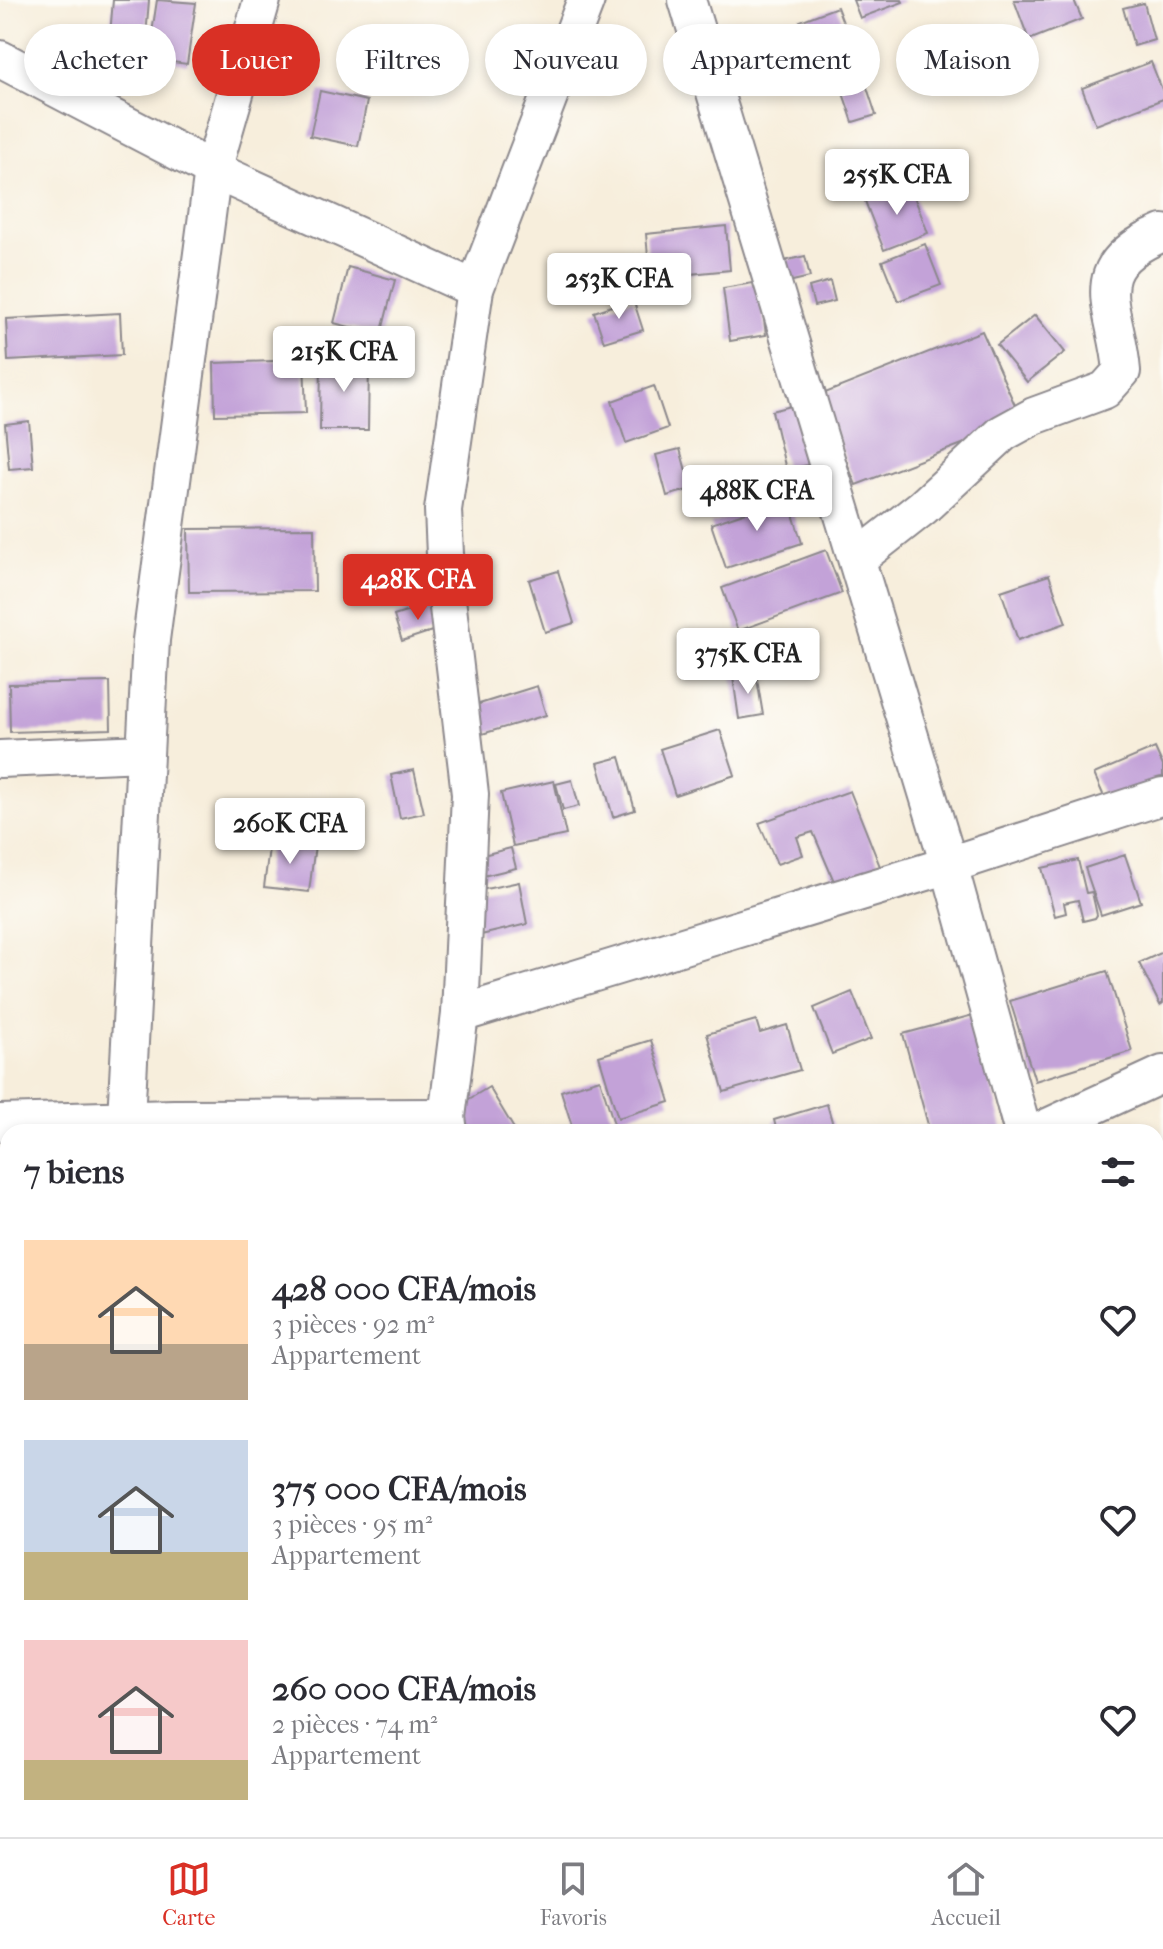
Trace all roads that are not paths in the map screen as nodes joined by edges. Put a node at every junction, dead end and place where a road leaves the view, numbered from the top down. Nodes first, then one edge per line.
1 (262, 0) edge
2 (586, 0) edge
3 (687, 0) edge
4 (0, 59) edge
5 (213, 170) junction
6 (1163, 233) edge
7 (475, 289) junction
8 (857, 559) junction
9 (145, 753) junction
10 (0, 759) edge
11 (1163, 796) edge
12 (949, 865) junction
13 (460, 1014) junction
14 (1163, 1074) edge
15 (126, 1119) junction
16 (0, 1123) edge
17 (166, 1124) edge
18 (448, 1124) edge
19 (1021, 1124) edge
20 (1054, 1124) edge

1 - 5 street
2 - 7 street
3 - 8 street
4 - 5 street
5 - 7 street
5 - 9 street
6 - 8 street
7 - 13 street
8 - 12 street
9 - 10 street
9 - 15 street
11 - 12 street
12 - 13 street
12 - 19 street
13 - 18 street
14 - 20 street
15 - 16 street
15 - 17 street

